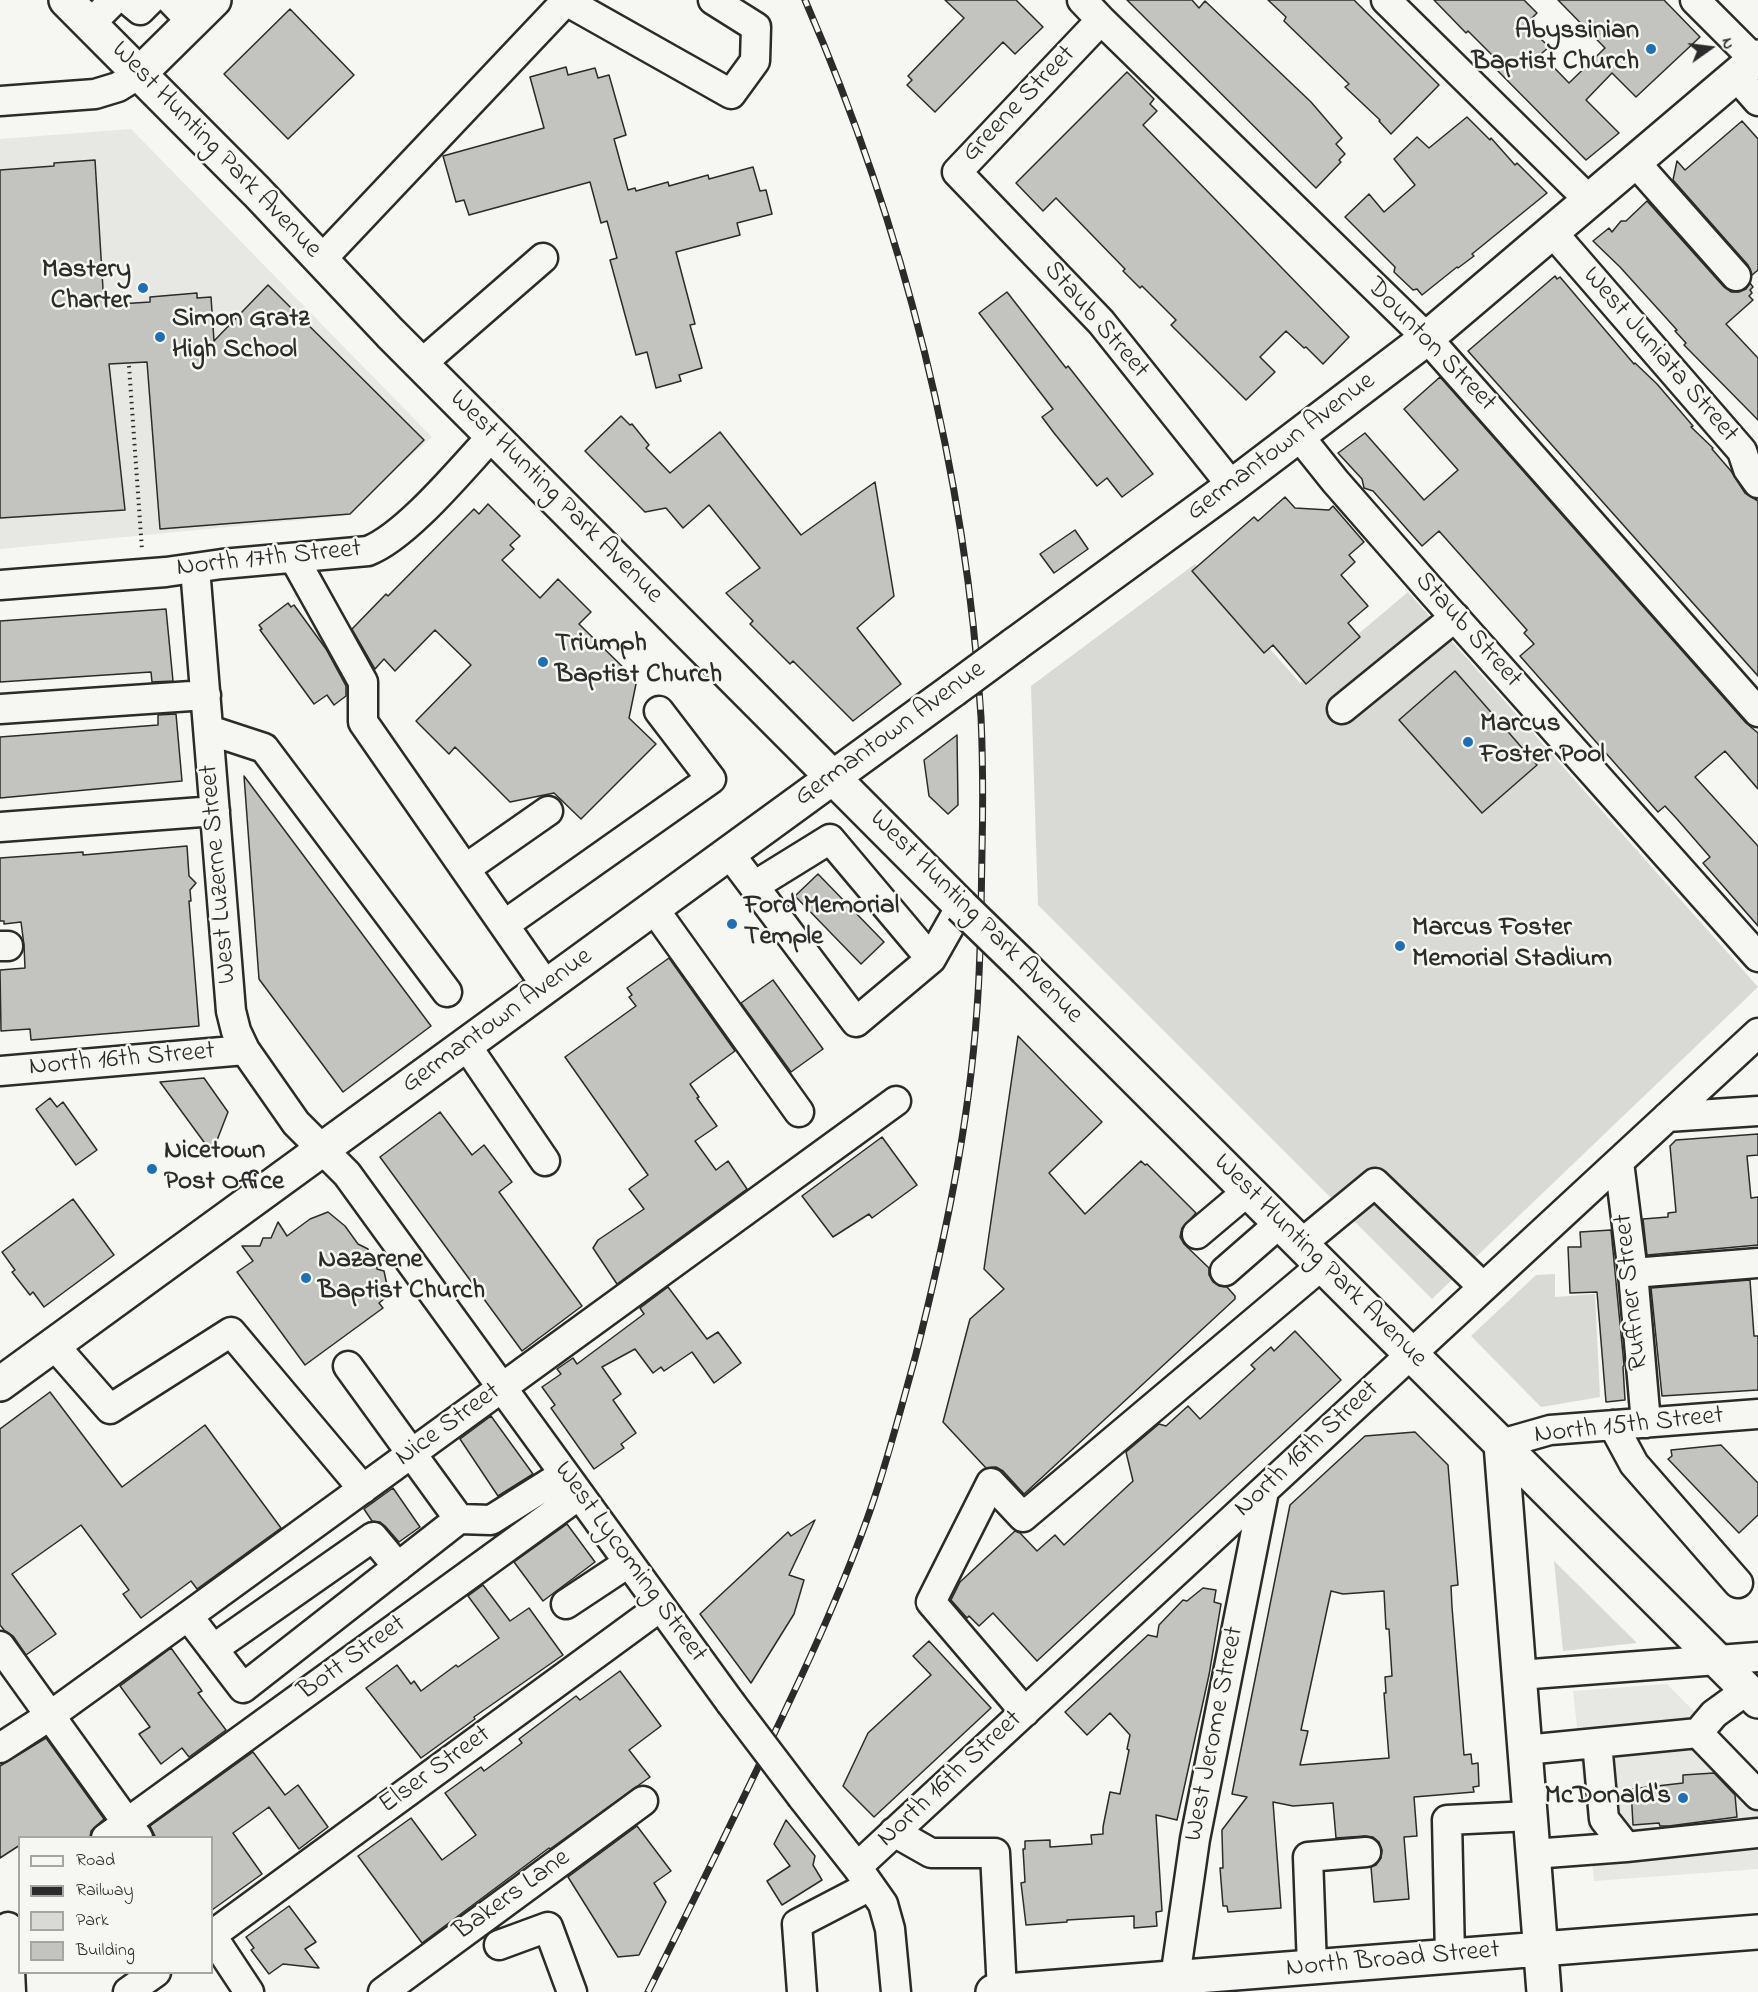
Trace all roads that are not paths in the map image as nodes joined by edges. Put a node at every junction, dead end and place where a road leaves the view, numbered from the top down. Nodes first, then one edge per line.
1 (66, 0) edge
2 (114, 0) edge
3 (128, 0) edge
4 (150, 0) edge
5 (566, 0) edge
6 (713, 0) edge
7 (1386, 0) edge
8 (1695, 0) edge
9 (192, 7) edge
10 (1091, 10) edge
11 (90, 24) junction
12 (1750, 64) edge
13 (139, 74) junction
14 (0, 101) edge
15 (1758, 101) edge
16 (1635, 162) junction
17 (974, 190) joint
18 (1590, 201) junction
19 (1553, 233) junction
20 (543, 258) dead end
21 (321, 260) junction
22 (1736, 276) dead end
23 (1427, 338) junction
24 (422, 364) junction
25 (493, 435) junction
26 (1299, 436) junction
27 (1750, 450) edge
28 (1758, 483) edge
29 (1232, 486) junction
30 (294, 558) junction
31 (195, 568) junction
32 (0, 585) edge
33 (1455, 617) junction
34 (206, 695) junction
35 (0, 709) edge
36 (1342, 709) dead end
37 (659, 711) dead end
38 (1758, 712) edge
39 (209, 730) junction
40 (834, 777) junction
41 (215, 811) junction
42 (548, 811) dead end
43 (0, 827) edge
44 (729, 853) junction
45 (465, 869) junction
46 (754, 886) junction
47 (961, 906) junction
48 (654, 909) junction
49 (504, 925) junction
50 (1758, 957) edge
51 (931, 959) junction
52 (547, 987) junction
53 (447, 992) dead end
54 (1758, 1033) edge
55 (466, 1045) junction
56 (245, 1050) junction
57 (0, 1071) edge
58 (896, 1101) dead end
59 (800, 1112) dead end
60 (1758, 1112) edge
61 (1667, 1117) junction
62 (323, 1150) junction
63 (545, 1161) dead end
64 (1619, 1162) junction
65 (1248, 1191) junction
66 (1197, 1234) dead end
67 (1301, 1245) junction
68 (1758, 1263) edge
69 (1225, 1270) dead end
70 (1633, 1273) junction
71 (1483, 1287) junction
72 (54, 1345) junction
73 (1411, 1354) junction
74 (348, 1365) dead end
75 (0, 1384) edge
76 (502, 1388) junction
77 (1758, 1414) edge
78 (1646, 1423) junction
79 (1613, 1425) junction
80 (1501, 1444) junction
81 (411, 1454) junction
82 (571, 1485) junction
83 (363, 1489) junction
84 (1264, 1491) junction
85 (459, 1519) junction
86 (628, 1563) junction
87 (398, 1567) junction
88 (1738, 1583) dead end
89 (566, 1604) dead end
90 (660, 1607) junction
91 (188, 1616) junction
92 (0, 1646) edge
93 (213, 1649) junction
94 (1758, 1657) edge
95 (1717, 1660) junction
96 (1519, 1676) junction
97 (1752, 1696) edge
98 (1025, 1712) junction
99 (51, 1715) junction
100 (1698, 1733) junction
101 (1597, 1743) junction
102 (0, 1748) edge
103 (1525, 1750) junction
104 (1758, 1795) edge
105 (643, 1801) dead end
106 (1530, 1816) junction
107 (894, 1832) junction
108 (124, 1833) edge
109 (1758, 1833) edge
110 (1626, 1847) junction
111 (1366, 1852) dead end
112 (1533, 1854) junction
113 (863, 1876) junction
114 (1758, 1932) edge
115 (0, 1933) edge
116 (213, 1934) edge
117 (213, 1937) edge
118 (499, 1945) dead end
119 (1541, 1949) junction
120 (1450, 1956) junction
121 (1312, 1967) junction
122 (153, 1974) edge
123 (1175, 1978) junction
124 (1249, 1982) edge
125 (1035, 1990) edge
126 (1002, 1991) edge
127 (11, 1992) edge
128 (128, 1992) edge
129 (249, 1992) edge
130 (383, 1992) edge
131 (572, 1992) edge
132 (802, 1992) edge
133 (896, 1992) edge
134 (993, 1992) edge
135 (1544, 1992) edge

1 - 11 main road, West Hunting Park Avenue
2 - 11 street
3 - 4 street
5 - 6 street
5 - 21 street
7 - 18 street
8 - 12 street
9 - 13 main road
10 - 17 street, Greene Street
10 - 23 street, Dounton Street
11 - 13 main road, West Hunting Park Avenue
12 - 15 street
12 - 16 main road, Germantown Avenue
13 - 14 street
13 - 21 main road, West Hunting Park Avenue
16 - 18 main road, Germantown Avenue
16 - 22 street
17 - 29 street, Staub Street
18 - 19 main road, Germantown Avenue
19 - 23 main road, Germantown Avenue
19 - 27 street, West Juniata Street
20 - 24 street
21 - 24 main road, West Hunting Park Avenue
23 - 26 main road, Germantown Avenue
23 - 38 street, Dounton Street
24 - 25 main road, West Hunting Park Avenue
25 - 30 street, North 17th Street
25 - 40 main road, West Hunting Park Avenue
26 - 29 main road, Germantown Avenue
26 - 33 street, Staub Street
27 - 28 street, West Juniata Street
29 - 40 main road, Germantown Avenue, bridge
30 - 31 street, North 17th Street
30 - 45 street
31 - 32 street, North 17th Street
31 - 34 street, West Luzerne Street
33 - 36 street
33 - 50 street, Staub Street
34 - 35 street
34 - 39 street, West Luzerne Street
37 - 49 street
39 - 41 street, West Luzerne Street
39 - 53 street
40 - 44 main road, Germantown Avenue
40 - 47 main road, West Hunting Park Avenue
41 - 43 street
41 - 56 street, West Luzerne Street
42 - 45 street
44 - 46 street
44 - 48 main road, Germantown Avenue
45 - 49 street
46 - 51 street
46 - 51 street
47 - 51 street
47 - 65 main road, West Hunting Park Avenue, bridge
48 - 52 main road, Germantown Avenue
48 - 59 street
49 - 52 street
52 - 55 main road, Germantown Avenue
54 - 61 street, North 16th Street
55 - 62 main road, Germantown Avenue
55 - 63 street
56 - 57 street, North 16th Street
56 - 62 street, West Luzerne Street
58 - 76 street, Nice Street
60 - 61 street
61 - 64 street, North 16th Street
62 - 72 main road, Germantown Avenue
62 - 76 street, West Lycoming Street
64 - 70 street, Ruffner Street
64 - 71 street, North 16th Street
65 - 66 street
65 - 67 main road, West Hunting Park Avenue
67 - 69 street
67 - 71 street
67 - 73 main road, West Hunting Park Avenue
67 - 98 street
68 - 70 street
70 - 78 street, Ruffner Street
71 - 73 street, North 16th Street
72 - 75 main road, Germantown Avenue
72 - 83 street
73 - 80 main road, West Hunting Park Avenue
73 - 84 street, North 16th Street
74 - 81 street
76 - 81 street, Nice Street
76 - 82 street, West Lycoming Street
77 - 78 street, North 15th Street
78 - 79 street, North 15th Street
79 - 80 street, North 15th Street
79 - 88 street
80 - 95 main road, West Hunting Park Avenue
80 - 96 main road
81 - 83 street, Nice Street
81 - 85 street
82 - 85 street
82 - 86 street, West Lycoming Street
82 - 108 street, Bott Street
83 - 91 street, Nice Street
84 - 98 street, North 16th Street
84 - 123 street, West Jerome Street
85 - 87 street
86 - 89 street
86 - 90 street, West Lycoming Street
87 - 93 street
87 - 93 street
90 - 113 street, West Lycoming Street, bridge
90 - 116 street, Elser Street
91 - 93 street
91 - 99 street, Nice Street
92 - 99 street
94 - 95 street
95 - 96 street
95 - 97 main road, West Hunting Park Avenue
96 - 103 main road
97 - 100 street
98 - 107 street, North 16th Street
99 - 102 street, Nice Street
99 - 108 street
100 - 101 street
100 - 104 street
101 - 103 street
101 - 110 street
103 - 106 main road
105 - 130 street, Bakers Lane
106 - 112 main road
106 - 120 street
107 - 113 street, North 16th Street
107 - 126 street
109 - 110 street
110 - 112 street
111 - 121 street
112 - 119 main road
113 - 132 street, North 16th Street
113 - 133 street, West Lycoming Street
114 - 119 main road, North Broad Street
115 - 127 street
117 - 129 street
118 - 131 street
119 - 120 main road, North Broad Street
119 - 135 main road
120 - 121 main road, North Broad Street
121 - 124 main road, North Broad Street
122 - 128 street
123 - 124 main road, North Broad Street
123 - 125 main road, North Broad Street
125 - 126 main road, North Broad Street
126 - 134 main road, North Broad Street

